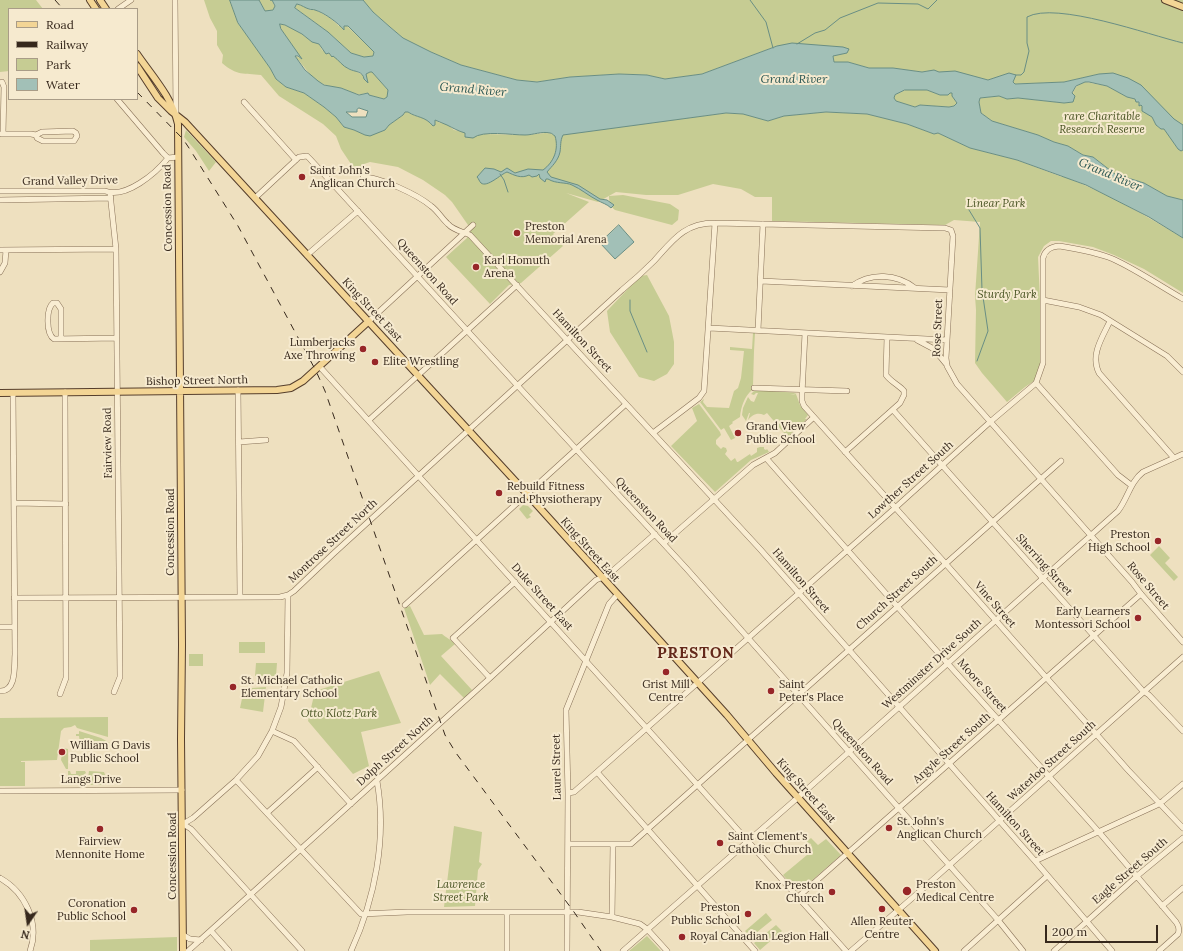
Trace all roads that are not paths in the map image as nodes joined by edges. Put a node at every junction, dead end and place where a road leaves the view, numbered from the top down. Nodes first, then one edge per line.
1 (131, 0) edge
2 (175, 0) edge
3 (1165, 0) edge
4 (1183, 7) edge
5 (119, 8) edge
6 (138, 55) edge
7 (144, 63) junction
8 (138, 66) edge
9 (138, 68) edge
10 (1, 82) edge
11 (176, 90) junction
12 (167, 95) junction
13 (118, 100) edge
14 (244, 102) dead end
15 (176, 114) junction
16 (2, 134) edge
17 (36, 135) junction
18 (178, 157) junction
19 (168, 158) junction
20 (296, 160) junction
21 (363, 177) dead end
22 (56, 190) junction
23 (1, 191) edge
24 (111, 196) junction
25 (255, 198) junction
26 (57, 199) junction
27 (1, 200) edge
28 (358, 211) junction
29 (715, 223) junction
30 (763, 224) junction
31 (473, 225) dead end
32 (465, 233) junction
33 (0, 250) edge
34 (6, 250) junction
35 (116, 250) junction
36 (307, 256) junction
37 (0, 272) edge
38 (418, 276) junction
39 (761, 281) junction
40 (517, 285) junction
41 (852, 286) junction
42 (916, 289) junction
43 (950, 290) junction
44 (1183, 299) edge
45 (1043, 300) junction
46 (369, 321) junction
47 (1110, 321) junction
48 (709, 328) junction
49 (467, 330) junction
50 (758, 330) junction
51 (805, 333) junction
52 (887, 337) junction
53 (61, 338) junction
54 (117, 338) junction
55 (914, 338) junction
56 (567, 340) junction
57 (947, 340) junction
58 (947, 366) junction
59 (320, 367) junction
60 (1183, 372) edge
61 (418, 375) junction
62 (1036, 383) junction
63 (518, 386) junction
64 (754, 388) dead end
65 (238, 390) junction
66 (802, 390) junction
67 (180, 391) junction
68 (847, 391) dead end
69 (65, 392) junction
70 (118, 392) junction
71 (0, 393) edge
72 (13, 393) junction
73 (626, 404) junction
74 (893, 410) junction
75 (814, 417) junction
76 (369, 420) junction
77 (990, 422) junction
78 (469, 431) junction
79 (652, 433) junction
80 (266, 440) dead end
81 (239, 442) junction
82 (577, 450) junction
83 (845, 452) junction
84 (1183, 454) edge
85 (766, 458) junction
86 (1174, 458) junction
87 (1061, 461) dead end
88 (942, 466) junction
89 (419, 477) junction
90 (1040, 479) junction
91 (1131, 485) junction
92 (528, 495) junction
93 (715, 499) junction
94 (14, 504) junction
95 (66, 504) junction
96 (895, 508) junction
97 (992, 522) junction
98 (655, 534) junction
99 (1090, 535) junction
100 (477, 541) junction
101 (664, 543) junction
102 (847, 550) junction
103 (945, 563) junction
104 (602, 578) junction
105 (1043, 578) junction
106 (515, 582) junction
107 (798, 593) junction
108 (1141, 594) junction
109 (288, 595) junction
110 (617, 595) junction
111 (67, 597) junction
112 (120, 597) junction
113 (182, 597) junction
114 (240, 597) junction
115 (14, 598) junction
116 (405, 605) dead end
117 (897, 606) junction
118 (995, 621) junction
119 (550, 622) junction
120 (0, 627) edge
121 (14, 627) junction
122 (1094, 635) junction
123 (748, 638) junction
124 (1183, 642) edge
125 (848, 650) junction
126 (1183, 657) edge
127 (586, 660) junction
128 (947, 663) junction
129 (490, 678) junction
130 (1046, 678) junction
131 (697, 682) junction
132 (0, 691) edge
133 (114, 692) dead end
134 (1145, 692) junction
135 (60, 694) dead end
136 (798, 695) junction
137 (899, 707) junction
138 (998, 720) junction
139 (646, 728) junction
140 (272, 731) junction
141 (1183, 731) edge
142 (1097, 735) junction
143 (747, 740) junction
144 (848, 751) junction
145 (949, 764) junction
146 (318, 767) junction
147 (596, 772) junction
148 (1049, 776) junction
149 (236, 780) junction
150 (377, 781) junction
151 (1183, 784) edge
152 (697, 785) junction
153 (182, 790) junction
154 (0, 791) edge
155 (568, 793) junction
156 (798, 797) junction
157 (351, 804) junction
158 (1159, 804) junction
159 (899, 808) junction
160 (267, 813) junction
161 (999, 821) junction
162 (183, 824) junction
163 (1183, 828) edge
164 (648, 829) junction
165 (1098, 831) junction
166 (1183, 838) edge
167 (748, 841) junction
168 (568, 844) junction
169 (613, 845) junction
170 (300, 850) junction
171 (848, 853) junction
172 (1035, 861) junction
173 (949, 865) junction
174 (1047, 876) junction
175 (1137, 876) junction
176 (0, 878) edge
177 (697, 886) junction
178 (1183, 888) edge
179 (251, 895) junction
180 (798, 898) junction
181 (1162, 906) junction
182 (898, 910) junction
183 (507, 912) junction
184 (567, 912) junction
185 (366, 914) junction
186 (612, 917) junction
187 (998, 920) junction
188 (1086, 922) junction
189 (647, 929) junction
190 (211, 931) junction
191 (183, 934) junction
192 (201, 940) junction
193 (30, 951) edge
194 (183, 951) edge
195 (188, 951) edge
196 (229, 951) edge
197 (302, 951) edge
198 (351, 951) edge
199 (507, 951) edge
200 (567, 951) edge
201 (623, 951) edge
202 (667, 951) edge
203 (755, 951) edge
204 (846, 951) edge
205 (851, 951) edge
206 (935, 951) edge
207 (964, 951) edge
208 (1023, 951) edge
209 (1054, 951) edge
210 (1112, 951) edge
211 (1159, 951) edge

1 - 5 street
2 - 11 street
3 - 4 main road
6 - 7 main road
7 - 8 main road
7 - 12 main road
9 - 15 main road, King Street East
10 - 16 street
11 - 12 street
11 - 15 street
12 - 15 main road
13 - 19 street
14 - 20 street
15 - 18 main road, Concession Road
15 - 25 main road, King Street East
16 - 17 street
17 - 17 street
18 - 19 street
18 - 67 main road, Concession Road
19 - 24 street, Grand Valley Drive
20 - 25 street
20 - 28 street, Queenston Road
21 - 32 street, Hamilton Street
22 - 23 street, Grand Valley Drive
22 - 24 street, Grand Valley Drive
22 - 26 street
23 - 27 street
24 - 26 street, Grand Valley Drive
24 - 35 street, Fairview Road
25 - 36 main road, King Street East
26 - 27 street, Grand Valley Drive
28 - 36 street
28 - 38 street, Queenston Road
29 - 30 street, Rose Street
29 - 48 street
29 - 56 street, Rose Street
30 - 39 street
30 - 43 street, Rose Street
31 - 32 street
32 - 38 street
32 - 40 street, Hamilton Street
33 - 34 street
34 - 35 street
34 - 37 street
35 - 54 street, Fairview Road
36 - 46 main road, King Street East
38 - 46 street
38 - 49 street, Queenston Road
39 - 41 street
39 - 50 street
40 - 49 street
40 - 56 street, Hamilton Street
41 - 42 street
41 - 42 street
42 - 43 street
43 - 57 street, Rose Street
44 - 45 street, Lowther Street South
45 - 47 street
45 - 62 street, Lowther Street South
46 - 59 main road, Bishop Street North
46 - 61 main road, King Street East
47 - 60 street
47 - 86 street
48 - 50 street
48 - 79 street
49 - 61 street
49 - 63 street, Queenston Road
50 - 51 street
51 - 52 street
51 - 66 street, Vine Street
52 - 55 street
52 - 74 street
53 - 53 street
53 - 54 street
54 - 70 street, Fairview Road
55 - 57 street
55 - 58 street
56 - 63 street, Montrose Street North
56 - 73 street, Hamilton Street
57 - 58 street, Rose Street
58 - 77 street, Rose Street
59 - 65 main road, Bishop Street North
59 - 76 street, Duke Street East
61 - 76 street
61 - 78 main road, King Street East
62 - 77 street, Lowther Street South
62 - 91 street
63 - 78 street, Montrose Street North
63 - 82 street, Queenston Road
64 - 66 street
65 - 67 main road, Bishop Street North
65 - 81 street
66 - 68 street
66 - 75 street, Vine Street
67 - 70 main road, Bishop Street North
67 - 113 main road, Concession Road
69 - 70 main road, Bishop Street North
69 - 72 main road, Bishop Street North
69 - 95 street
70 - 112 street, Fairview Road
71 - 72 main road, Bishop Street North
72 - 94 street
73 - 79 street, Hamilton Street
73 - 82 street
74 - 83 street
74 - 88 street, Sherring Street
75 - 83 street, Vine Street
75 - 85 street
76 - 89 street, Duke Street East
77 - 88 street, Lowther Street South
77 - 90 street, Rose Street
78 - 89 street, Montrose Street North
78 - 92 main road, King Street East
79 - 93 street, Hamilton Street
80 - 81 street
81 - 114 street
82 - 92 street
82 - 98 street, Queenston Road
83 - 96 street, Vine Street
84 - 86 street, Westminster Drive South
85 - 93 street
85 - 102 street, Moore Street
86 - 91 street, Westminster Drive South
87 - 90 street, Church Street South
88 - 96 street, Lowther Street South
88 - 97 street, Sherring Street
89 - 100 street, Duke Street East
89 - 109 street, Montrose Street North
90 - 97 street, Church Street South
90 - 99 street, Rose Street
91 - 99 street, Westminster Drive South
92 - 100 street
92 - 104 main road, King Street East
93 - 101 street
93 - 107 street, Hamilton Street
94 - 95 street
94 - 115 street
95 - 111 street
96 - 102 street, Lowther Street South
96 - 103 street, Vine Street
97 - 103 street, Church Street South
97 - 105 street, Sherring Street
98 - 101 street, Queenston Road
98 - 104 street, Dolph Street North
99 - 105 street, Westminster Drive South
99 - 108 street, Rose Street
100 - 106 street, Duke Street East
100 - 116 street
101 - 123 street, Queenston Road
102 - 107 street, Lowther Street South
102 - 117 street, Moore Street
103 - 117 street, Church Street South
103 - 118 street, Vine Street
104 - 110 main road, King Street East
104 - 119 street, Dolph Street North
105 - 118 street, Westminster Drive South
105 - 122 street, Sherring Street
106 - 119 street, Duke Street East
106 - 129 street
107 - 123 street, Lowther Street South
107 - 125 street, Hamilton Street
108 - 122 street, Argyle Street South
108 - 124 street, Rose Street
109 - 114 street, Montrose Street North
109 - 140 street
110 - 127 street, Laurel Street
110 - 131 main road, King Street East
111 - 112 street, Montrose Street North
111 - 115 street, Montrose Street North
111 - 135 street
112 - 113 street, Montrose Street North
112 - 133 street, Fairview Road
113 - 114 street, Montrose Street North
113 - 153 main road, Concession Road
115 - 121 street
117 - 125 street, Church Street South
117 - 128 street, Moore Street
118 - 128 street, Westminster Drive South
118 - 130 street, Vine Street
119 - 127 street, Duke Street East
119 - 129 street, Dolph Street North
120 - 121 street
121 - 132 street
122 - 130 street, Argyle Street South
122 - 134 street, Sherring Street
123 - 131 street, Lowther Street South
123 - 136 street, Queenston Road
125 - 136 street, Church Street South
125 - 137 street, Hamilton Street
126 - 134 street, Waterloo Street South
127 - 139 street, Duke Street East
127 - 155 street, Laurel Street
128 - 137 street, Westminster Drive South
128 - 138 street, Moore Street
129 - 150 street, Dolph Street North
130 - 138 street, Argyle Street South
130 - 142 street, Vine Street
131 - 139 street, Lowther Street South
131 - 143 main road, King Street East
134 - 141 street, Sherring Street
134 - 142 street, Waterloo Street South
136 - 143 street, Church Street South
136 - 144 street, Queenston Road
137 - 144 street, Westminster Drive South
137 - 145 street, Hamilton Street
138 - 145 street, Argyle Street South
138 - 148 street, Moore Street
139 - 147 street, Lowther Street South
139 - 152 street, Duke Street East
140 - 146 street
140 - 149 street
142 - 148 street, Waterloo Street South
142 - 158 street, Vine Street
143 - 152 street, Church Street South
143 - 156 main road, King Street East
144 - 156 street, Westminster Drive South
144 - 159 street, Queenston Road
145 - 159 street, Argyle Street South
145 - 161 street, Hamilton Street
146 - 157 street
146 - 160 street
147 - 155 street, Lowther Street South
147 - 164 street
148 - 161 street, Waterloo Street South
148 - 165 street, Moore Street
149 - 160 street
149 - 162 street
150 - 157 street, Dolph Street North
150 - 185 street
151 - 158 street
152 - 164 street, Church Street South
152 - 167 street, Duke Street East
153 - 154 street, Langs Drive
153 - 162 main road, Concession Road
155 - 168 street, Laurel Street
156 - 167 street, Westminster Drive South
156 - 171 main road, King Street East
157 - 170 street, Dolph Street North
158 - 163 street, Vine Street
158 - 165 street
159 - 171 street, Argyle Street South
159 - 173 street, Queenston Road
160 - 170 street
161 - 172 street, Hamilton Street
161 - 173 street, Waterloo Street South
162 - 179 street
162 - 191 main road, Concession Road
164 - 169 street, Church Street South
164 - 177 street
165 - 172 street
165 - 175 street, Moore Street
166 - 175 street, Eagle Street South
167 - 177 street, Westminster Drive South
167 - 180 street, Duke Street East
168 - 169 street, Church Street South
168 - 184 street, Laurel Street
169 - 186 street
170 - 179 street, Dolph Street North
170 - 185 street
171 - 180 street, Argyle Street South
171 - 182 main road, King Street East
172 - 174 street, Hamilton Street
173 - 182 street, Waterloo Street South
173 - 187 street, Queenston Road
174 - 187 street
174 - 188 street, Hamilton Street
175 - 181 street, Moore Street
175 - 188 street, Eagle Street South
176 - 193 street
177 - 189 street, Westminster Drive South
177 - 203 street
178 - 181 street
179 - 190 street, Dolph Street North
179 - 197 street
180 - 204 street, Duke Street East
181 - 211 street, Moore Street
182 - 205 street, Waterloo Street South
182 - 206 main road, King Street East
183 - 184 street
183 - 185 street
183 - 199 street
184 - 186 street
184 - 200 street, Laurel Street
185 - 198 street
186 - 189 street
187 - 207 street
187 - 208 street, Queenston Road
188 - 209 street, Eagle Street South
188 - 210 street, Hamilton Street
189 - 201 street, Westminster Drive South
189 - 202 street
190 - 192 street, Dolph Street North
190 - 196 street
191 - 192 street
191 - 194 main road, Concession Road
192 - 195 street, Dolph Street North

